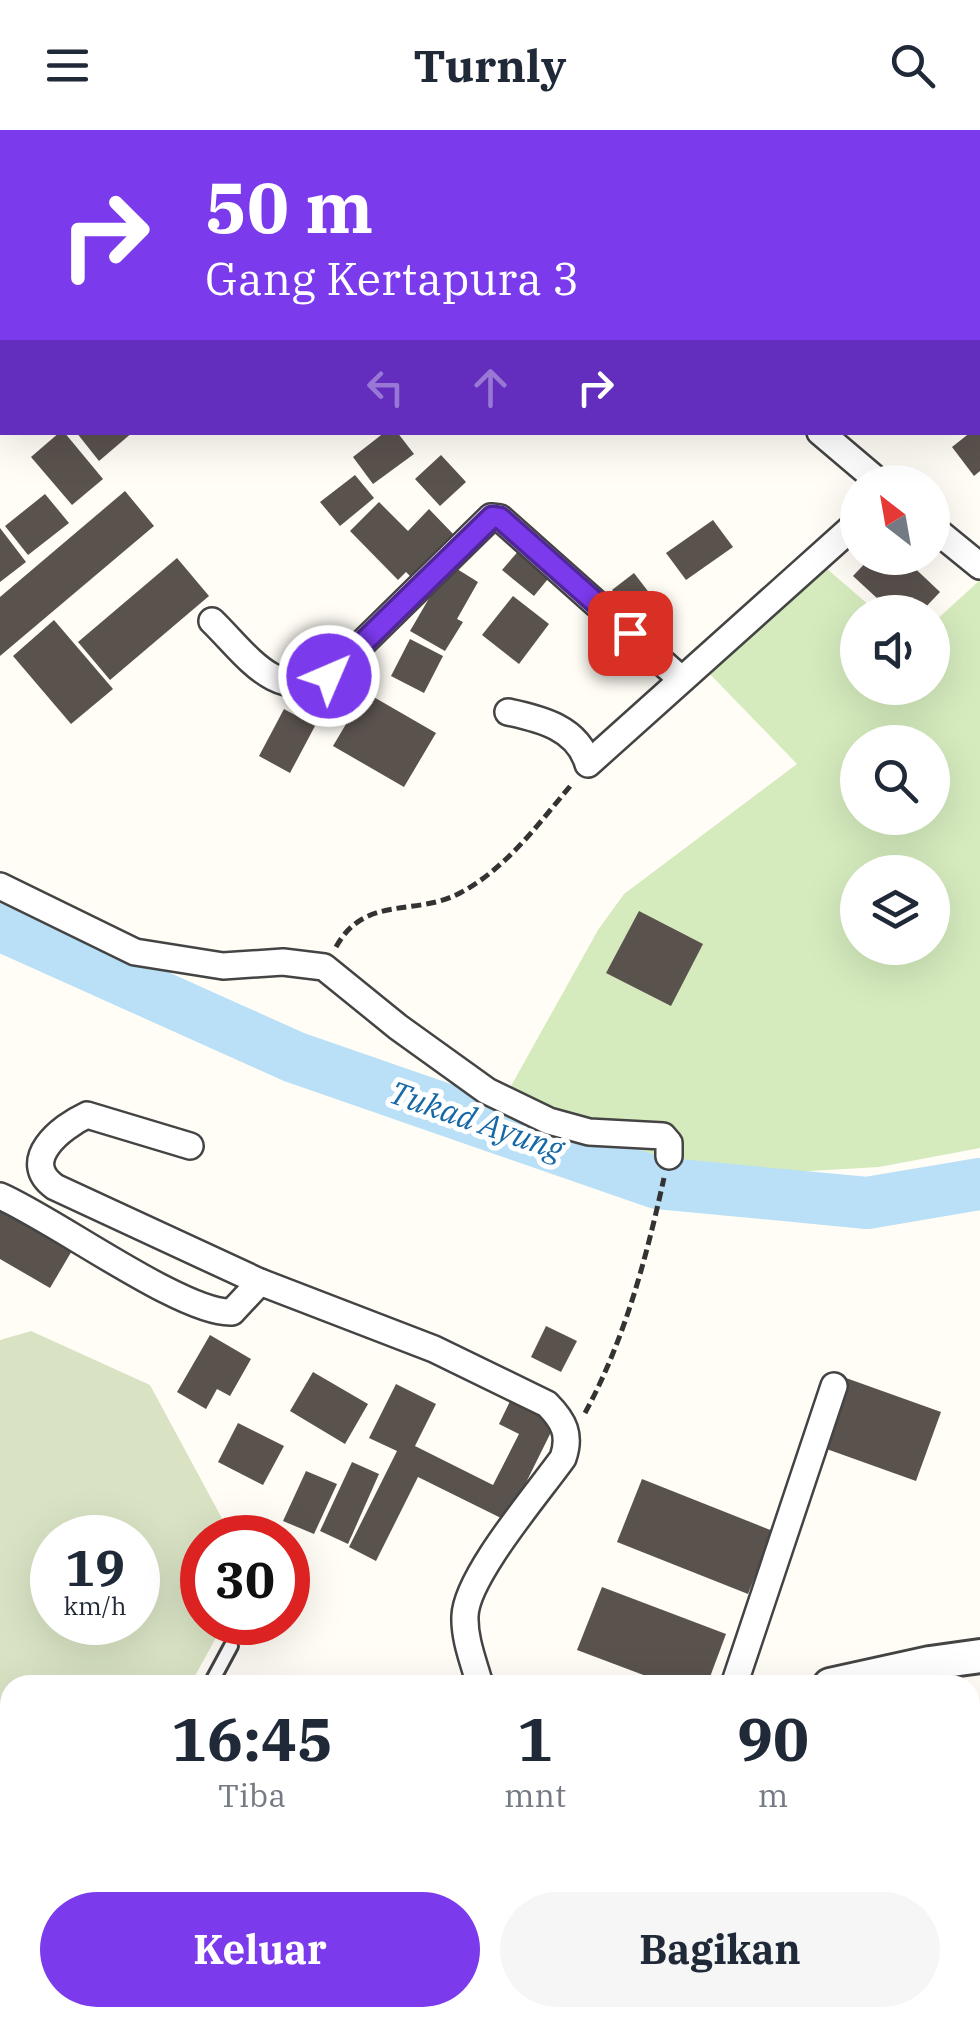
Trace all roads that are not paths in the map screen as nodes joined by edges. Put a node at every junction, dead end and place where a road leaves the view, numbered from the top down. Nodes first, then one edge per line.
1 (826, 435) edge
2 (860, 465) edge
3 (840, 538) edge
4 (950, 542) edge
5 (980, 566) edge
6 (212, 621) dead end
7 (681, 679) junction
8 (508, 712) dead end
9 (0, 886) edge
10 (190, 1146) dead end
11 (669, 1156) road end
12 (0, 1196) edge
13 (260, 1282) junction
14 (834, 1386) dead end
15 (231, 1646) dead end
16 (980, 1656) edge
17 (215, 1675) edge
18 (478, 1675) edge
19 (737, 1675) edge
20 (873, 1675) edge

1 - 2 street
3 - 7 street
4 - 5 street
6 - 7 street
7 - 8 street
9 - 11 street
10 - 13 street
12 - 13 street
13 - 18 street
14 - 19 street
15 - 17 lane
16 - 20 street

